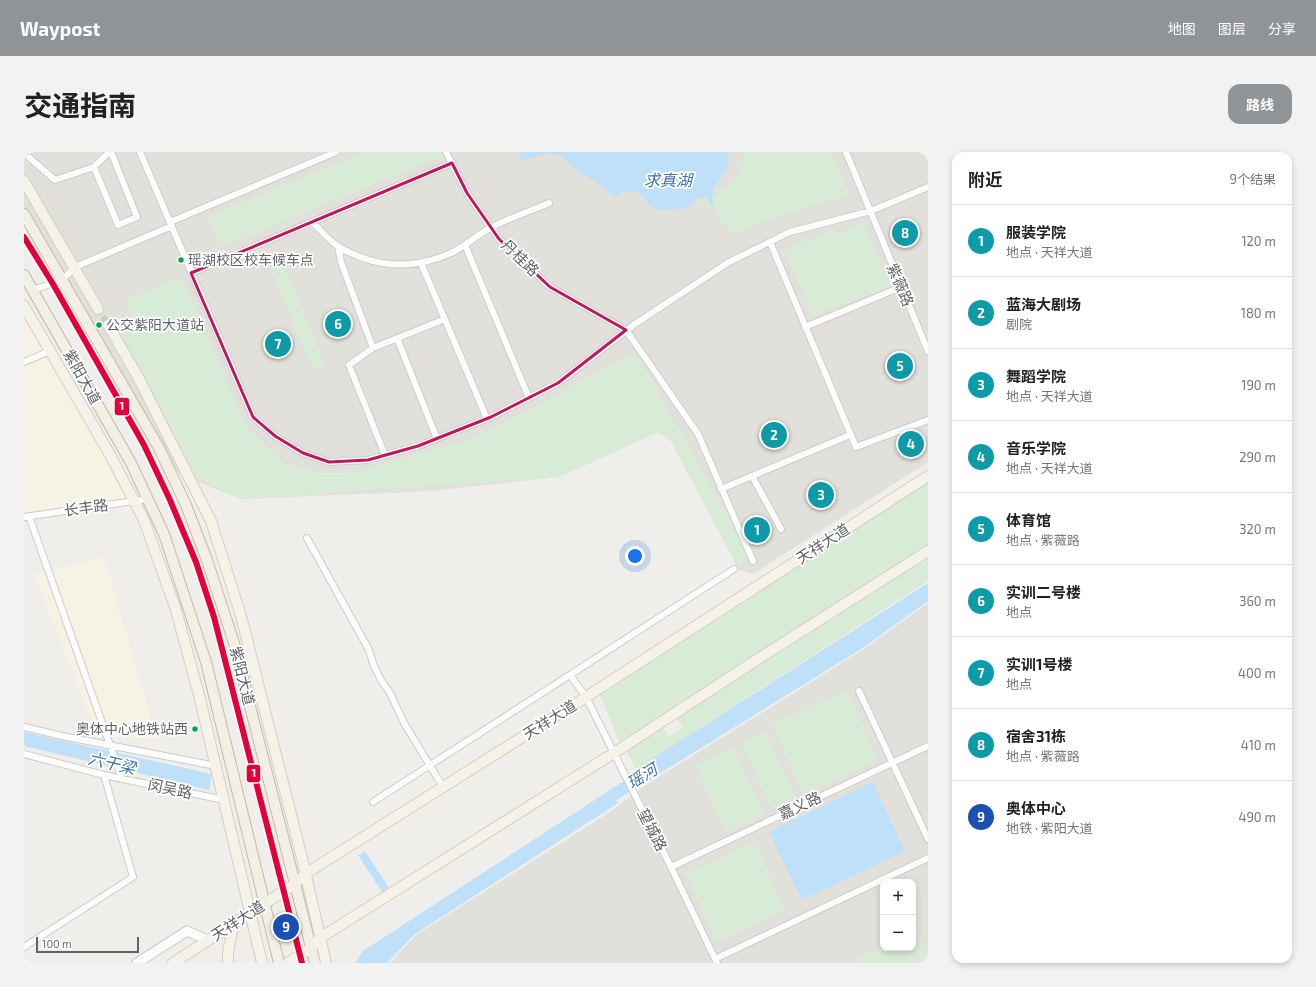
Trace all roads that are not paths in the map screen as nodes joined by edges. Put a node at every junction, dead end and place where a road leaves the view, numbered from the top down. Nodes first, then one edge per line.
1 (110, 152) edge
2 (140, 152) edge
3 (336, 152) edge
4 (446, 152) edge
5 (846, 152) edge
6 (24, 153) edge
7 (452, 164) junction
8 (94, 167) junction
9 (24, 181) edge
10 (928, 187) edge
11 (549, 203) dead end
12 (870, 211) junction
13 (24, 214) edge
14 (312, 222) junction
15 (171, 224) junction
16 (491, 227) junction
17 (770, 242) junction
18 (465, 245) junction
19 (338, 246) junction
20 (422, 263) junction
21 (76, 267) junction
22 (191, 272) junction
23 (26, 278) edge
24 (62, 280) junction
25 (901, 286) junction
26 (24, 306) edge
27 (98, 308) tunnel mouth
28 (445, 319) junction
29 (108, 325) tunnel mouth
30 (805, 327) junction
31 (626, 330) junction
32 (397, 338) junction
33 (374, 348) junction
34 (50, 351) junction
35 (928, 351) edge
36 (24, 362) edge
37 (529, 398) junction
38 (487, 419) junction
39 (928, 420) edge
40 (850, 435) junction
41 (437, 439) junction
42 (385, 455) junction
43 (752, 476) junction
44 (928, 476) edge
45 (721, 489) junction
46 (148, 499) junction
47 (134, 502) junction
48 (27, 516) edge
49 (781, 529) dead end
50 (307, 538) dead end
51 (928, 551) edge
52 (753, 561) dead end
53 (734, 569) dead end
54 (570, 675) junction
55 (859, 691) dead end
56 (586, 697) junction
57 (24, 727) edge
58 (110, 745) junction
59 (928, 746) edge
60 (24, 754) edge
61 (616, 757) junction
62 (892, 763) junction
63 (430, 765) junction
64 (216, 766) junction
65 (104, 775) junction
66 (122, 779) junction
67 (443, 787) junction
68 (224, 800) junction
69 (373, 802) dead end
70 (927, 835) edge
71 (928, 858) edge
72 (671, 867) junction
73 (305, 874) junction
74 (295, 884) junction
75 (265, 904) junction
76 (250, 913) junction
77 (233, 925) junction
78 (320, 938) junction
79 (208, 940) junction
80 (24, 947) edge
81 (311, 948) junction
82 (716, 961) edge
83 (137, 963) edge
84 (173, 963) edge
85 (228, 963) edge
86 (262, 963) edge
87 (279, 963) edge
88 (288, 963) edge
89 (315, 963) edge
90 (326, 963) edge

1 - 8 street
1 - 8 street
2 - 15 street
3 - 15 street
4 - 7 street, 丹桂路
5 - 12 street, 紫薇路
6 - 8 street
7 - 14 street
7 - 16 street, 丹桂路
9 - 21 main road
10 - 12 street
11 - 16 street
12 - 17 street
12 - 25 street, 紫薇路
13 - 24 highway, 紫阳大道
14 - 19 street
14 - 22 street
15 - 21 street
15 - 22 street
16 - 18 street
16 - 31 street, 丹桂路
17 - 30 street
17 - 31 street
18 - 20 street
18 - 37 street
19 - 20 street
19 - 33 street
20 - 28 street
21 - 24 street
21 - 27 main road
22 - 42 street
23 - 24 street
23 - 46 highway, 紫阳大道
24 - 74 highway, 紫阳大道
25 - 30 street
25 - 35 street, 紫薇路
26 - 34 main road
28 - 32 street
28 - 38 street
29 - 73 main road
30 - 40 street
31 - 37 street
31 - 45 street
32 - 33 street
32 - 41 street
33 - 42 street
34 - 36 street
34 - 47 main road
37 - 38 street
38 - 41 street
39 - 40 street
40 - 43 street
41 - 42 street
43 - 45 street
43 - 49 street
44 - 56 main road, 天祥大道
45 - 52 street
46 - 47 street, 长丰路
46 - 75 highway, 紫阳大道
47 - 48 street, 长丰路
47 - 64 main road
48 - 58 street
50 - 63 street
51 - 61 main road
53 - 54 street
54 - 56 street, 望城路
54 - 63 street
55 - 62 street
56 - 61 street, 望城路
56 - 67 main road, 天祥大道
57 - 58 street
58 - 64 street
58 - 66 street
59 - 62 street, 嘉义路
60 - 65 street, 闵吴路
61 - 72 street, 望城路
61 - 78 main road
62 - 70 street
62 - 72 street, 嘉义路
63 - 67 street
63 - 69 street
64 - 68 main road
65 - 66 street, 闵吴路
65 - 80 street
66 - 68 street, 闵吴路
67 - 73 main road, 天祥大道
68 - 76 main road
71 - 82 street
72 - 82 street, 望城路
73 - 74 main road, 天祥大道
73 - 78 main road
74 - 75 main road, 天祥大道
74 - 81 highway, 紫阳大道
75 - 76 main road, 天祥大道
75 - 87 highway, 紫阳大道
76 - 77 main road, 天祥大道
76 - 86 main road
77 - 79 main road, 天祥大道
77 - 85 main road
78 - 81 main road
78 - 90 main road
79 - 83 main road
79 - 84 main road, 天祥大道
81 - 88 main road
81 - 89 highway, 紫阳大道

